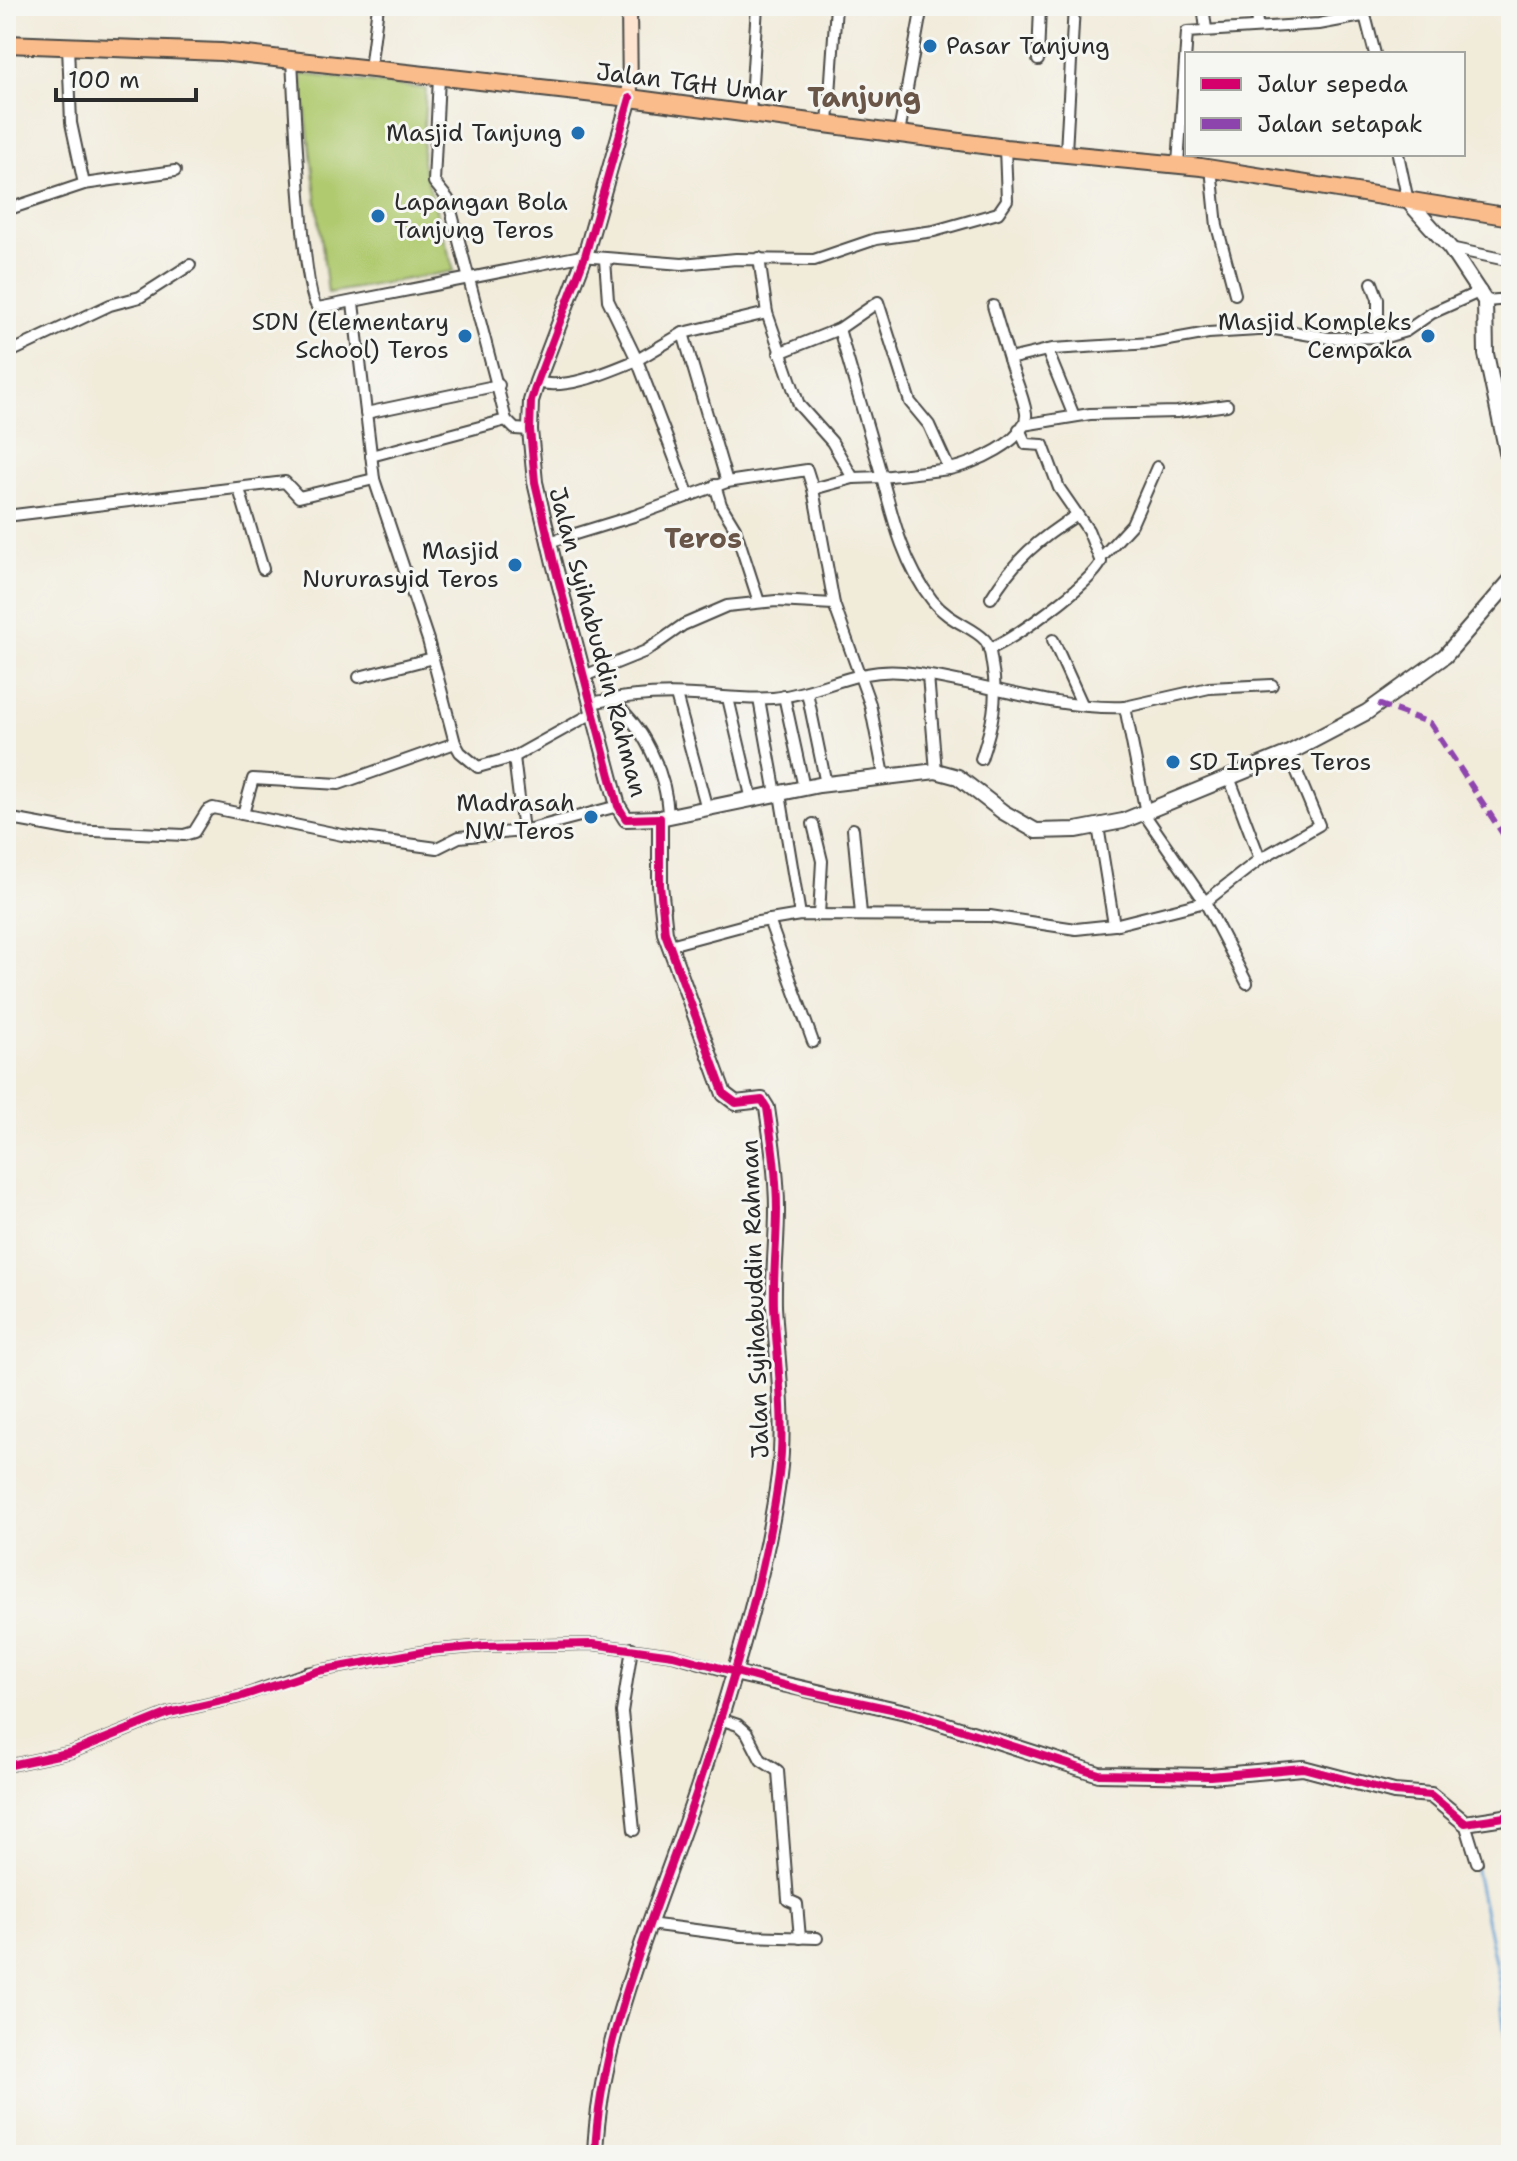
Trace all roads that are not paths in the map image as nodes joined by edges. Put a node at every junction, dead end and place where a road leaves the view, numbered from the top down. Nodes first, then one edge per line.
1 (378, 6) edge
2 (629, 6) edge
3 (757, 6) edge
4 (836, 6) edge
5 (922, 6) edge
6 (1040, 6) edge
7 (1074, 6) edge
8 (1203, 6) edge
9 (1256, 6) edge
10 (1257, 27) junction
11 (1206, 29) junction
12 (6, 44) edge
13 (68, 46) junction
14 (1374, 52) edge
15 (292, 60) junction
16 (1038, 60) dead end
17 (370, 69) junction
18 (439, 77) junction
19 (630, 98) junction
20 (750, 114) junction
21 (828, 124) junction
22 (899, 133) junction
23 (1005, 148) junction
24 (1066, 152) junction
25 (1398, 156) edge
26 (1178, 164) junction
27 (1211, 168) junction
28 (175, 171) dead end
29 (84, 184) junction
30 (1408, 201) junction
31 (6, 210) edge
32 (1511, 217) edge
33 (1450, 248) junction
34 (585, 256) junction
35 (759, 258) junction
36 (605, 260) junction
37 (1511, 261) edge
38 (190, 265) dead end
39 (468, 277) junction
40 (1372, 283) dead end
41 (1235, 294) dead end
42 (1483, 296) junction
43 (1511, 299) edge
44 (353, 303) junction
45 (993, 306) dead end
46 (767, 313) junction
47 (839, 329) junction
48 (683, 333) junction
49 (1378, 337) junction
50 (1047, 350) junction
51 (779, 353) junction
52 (6, 354) edge
53 (1009, 359) junction
54 (637, 360) junction
55 (537, 382) junction
56 (499, 385) junction
57 (1227, 405) dead end
58 (366, 413) junction
59 (1074, 416) junction
60 (506, 420) junction
61 (1021, 427) junction
62 (530, 430) junction
63 (371, 456) junction
64 (1157, 467) dead end
65 (949, 469) junction
66 (1511, 471) edge
67 (882, 477) junction
68 (853, 478) junction
69 (374, 479) junction
70 (727, 482) junction
71 (715, 485) junction
72 (239, 489) junction
73 (813, 489) junction
74 (689, 496) junction
75 (1077, 515) junction
76 (6, 516) edge
77 (549, 542) junction
78 (1100, 559) junction
79 (263, 569) dead end
80 (1511, 580) edge
81 (991, 598) dead end
82 (759, 602) junction
83 (834, 604) junction
84 (1053, 640) dead end
85 (989, 649) junction
86 (433, 658) junction
87 (860, 673) junction
88 (584, 676) junction
89 (928, 676) junction
90 (359, 677) dead end
91 (1272, 685) dead end
92 (807, 692) junction
93 (997, 693) junction
94 (676, 695) junction
95 (784, 696) junction
96 (728, 698) junction
97 (609, 699) junction
98 (759, 699) junction
99 (1082, 704) junction
100 (1125, 707) junction
101 (592, 708) junction
102 (455, 743) junction
103 (1289, 753) junction
104 (514, 757) junction
105 (981, 759) dead end
106 (936, 771) junction
107 (884, 775) junction
108 (1229, 777) junction
109 (826, 784) junction
110 (804, 788) junction
111 (778, 794) junction
112 (752, 800) junction
113 (618, 806) junction
114 (707, 809) junction
115 (1145, 813) junction
116 (243, 814) junction
117 (664, 817) junction
118 (6, 818) edge
119 (813, 824) dead end
120 (1098, 826) junction
121 (853, 829) dead end
122 (523, 831) junction
123 (1260, 859) junction
124 (1205, 902) junction
125 (861, 914) junction
126 (800, 915) junction
127 (819, 915) junction
128 (769, 920) junction
129 (1114, 925) junction
130 (670, 945) junction
131 (1247, 983) dead end
132 (813, 1042) dead end
133 (632, 1648) junction
134 (734, 1673) junction
135 (720, 1719) junction
136 (6, 1766) edge
137 (1511, 1816) edge
138 (1465, 1823) junction
139 (634, 1830) dead end
140 (1477, 1862) dead end
141 (649, 1924) junction
142 (800, 1938) junction
143 (817, 1938) dead end
144 (595, 2155) edge

1 - 17 street
2 - 19 main road
3 - 20 street
4 - 21 street
5 - 22 street
6 - 16 street
7 - 24 street
8 - 11 street
9 - 10 street
10 - 11 street
10 - 14 street
11 - 26 street
12 - 13 main road, Jalan TGH Umar
13 - 15 main road, Jalan TGH Umar
13 - 29 street
15 - 17 main road, Jalan TGH Umar
15 - 44 street
17 - 18 main road, Jalan TGH Umar
18 - 19 main road, Jalan TGH Umar
18 - 39 street
19 - 20 main road, Jalan TGH Umar
19 - 34 street, Jalan Syihabuddin Rahman
20 - 21 main road, Jalan TGH Umar
21 - 22 main road, Jalan TGH Umar
22 - 23 main road, Jalan TGH Umar
23 - 24 main road, Jalan TGH Umar
23 - 35 street
24 - 26 main road, Jalan TGH Umar
25 - 30 street
26 - 27 main road, Jalan TGH Umar
27 - 30 main road, Jalan TGH Umar
27 - 41 street
28 - 29 street
29 - 31 street
30 - 32 main road, Jalan TGH Umar
30 - 33 street
33 - 37 street
33 - 42 street
34 - 36 street
34 - 39 street
34 - 55 street, Jalan Syihabuddin Rahman
35 - 36 street
35 - 46 street
36 - 54 street
38 - 52 street
39 - 44 street
39 - 56 street
40 - 49 street
42 - 43 street
42 - 49 street
42 - 66 street
44 - 58 street
45 - 53 street
46 - 48 street
46 - 51 street
47 - 51 street
47 - 65 street
47 - 67 street
48 - 54 street
48 - 70 street
49 - 50 street
50 - 53 street
50 - 59 street
51 - 68 street
53 - 61 street
54 - 55 street
54 - 74 street
55 - 62 street, Jalan Syihabuddin Rahman
56 - 58 street
56 - 60 street
57 - 59 street
58 - 63 street
59 - 61 street
60 - 62 street
60 - 63 street
61 - 65 street
61 - 75 street
62 - 77 street, Jalan Syihabuddin Rahman
63 - 69 street
64 - 78 street
65 - 67 street
67 - 68 street
67 - 85 street
68 - 73 street
69 - 72 street
69 - 86 street
70 - 71 street
70 - 73 street
71 - 74 street
71 - 82 street
72 - 76 street
72 - 79 street
73 - 83 street
74 - 77 street
75 - 78 street
75 - 81 street
77 - 88 street, Jalan Syihabuddin Rahman
78 - 85 street
80 - 103 street
82 - 83 street
82 - 88 street
83 - 87 street
84 - 99 street
85 - 93 street
86 - 90 street
86 - 102 street
87 - 89 street
87 - 92 street
87 - 107 street
88 - 101 street, Jalan Syihabuddin Rahman
89 - 93 street
89 - 106 street
91 - 100 street
92 - 95 street
92 - 109 street
93 - 99 street
93 - 105 street
94 - 96 street
94 - 97 street
94 - 114 street
95 - 98 street
95 - 110 street
96 - 98 street
96 - 112 street
97 - 101 street
97 - 117 street
98 - 111 street
99 - 100 street
100 - 115 street
101 - 104 street
101 - 113 street, Jalan Syihabuddin Rahman
102 - 104 street
102 - 116 street
103 - 108 street
103 - 123 street
104 - 122 street
106 - 107 street
106 - 120 street
107 - 109 street
108 - 115 street
108 - 123 street
109 - 110 street
110 - 111 street
111 - 112 street
111 - 126 street
112 - 114 street
113 - 117 street, Jalan Syihabuddin Rahman
113 - 122 street
114 - 117 street
115 - 120 street
115 - 124 street
116 - 118 street
116 - 122 street
117 - 130 street, Jalan Syihabuddin Rahman
119 - 127 street
120 - 129 street
121 - 125 street
123 - 124 street
124 - 129 street
124 - 131 street
125 - 127 street
125 - 129 street
126 - 127 street
126 - 128 street
128 - 130 street
128 - 132 street
130 - 134 street, Jalan Syihabuddin Rahman
133 - 134 street
133 - 136 street
133 - 139 street
134 - 135 street, Jalan Syihabuddin Rahman
134 - 138 street
135 - 141 street, Jalan Syihabuddin Rahman
135 - 142 street
137 - 138 street
138 - 140 street
141 - 142 street
141 - 144 street, Jalan Syihabuddin Rahman
142 - 143 street

